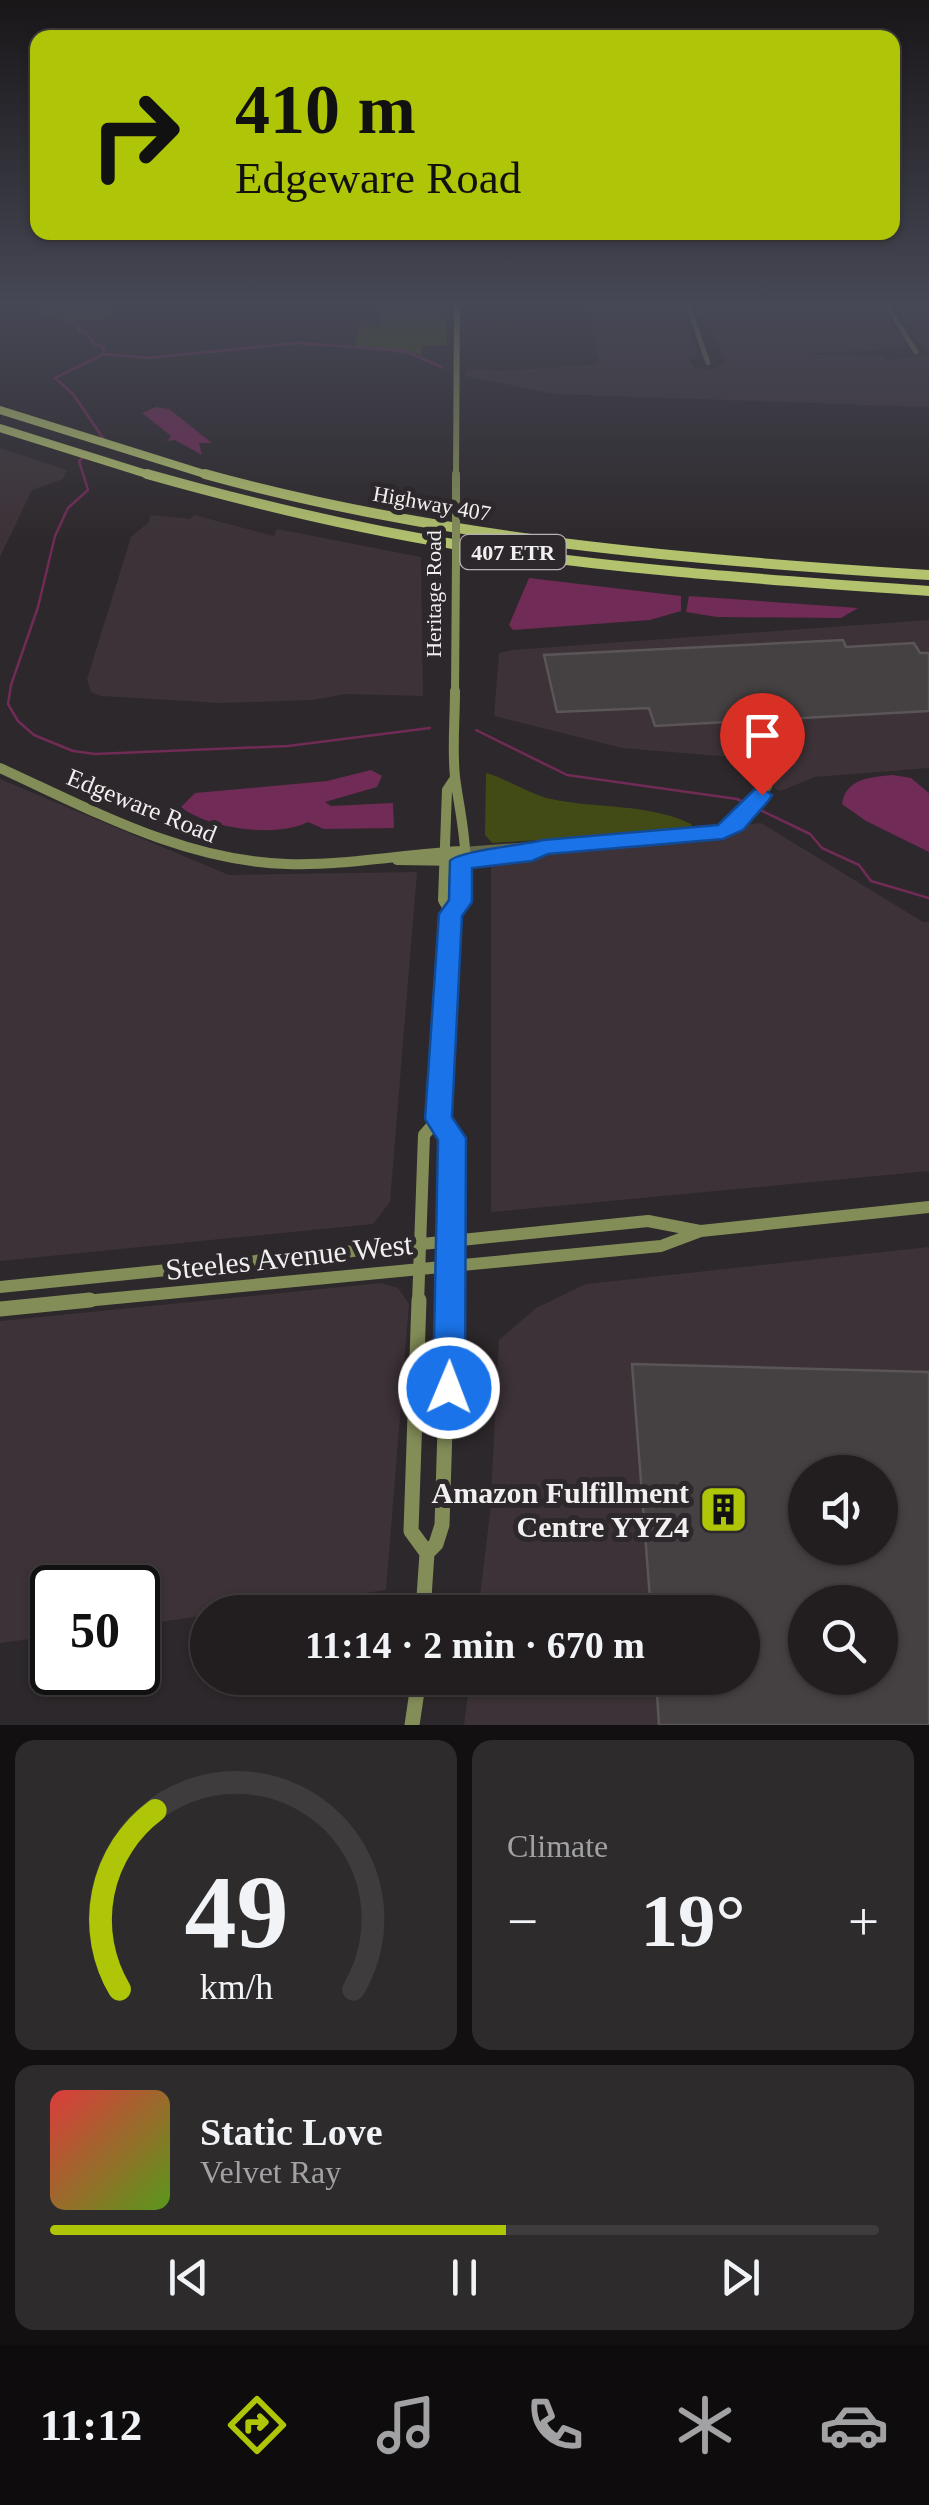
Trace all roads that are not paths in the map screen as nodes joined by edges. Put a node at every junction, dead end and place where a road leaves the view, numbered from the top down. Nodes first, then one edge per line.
1 (458, 382) edge
2 (0, 410) edge
3 (0, 428) edge
4 (929, 575) edge
5 (929, 591) edge
6 (0, 768) edge
7 (455, 778) junction
8 (768, 787) dead end
9 (461, 856) junction
10 (444, 857) junction
11 (450, 914) junction
12 (438, 1119) junction
13 (929, 1207) edge
14 (700, 1231) junction
15 (450, 1240) junction
16 (421, 1243) junction
17 (451, 1266) junction
18 (420, 1268) junction
19 (0, 1287) edge
20 (0, 1309) edge
21 (428, 1553) junction
22 (424, 1595) edge
23 (416, 1695) edge
24 (412, 1725) edge

1 - 7 main road, Heritage Road, bridge
2 - 4 highway, Highway 407 / 407 ETR
3 - 5 highway, Highway 407 / 407 ETR
6 - 10 main road, Edgeware Road
7 - 9 main road, Heritage Road
7 - 10 main road, Heritage Road
8 - 9 street, Edgeware Road
9 - 10 main road, Edgeware Road
9 - 11 main road, Heritage Road
10 - 11 main road, Heritage Road
11 - 12 main road, Heritage Road
12 - 15 main road, Heritage Road
12 - 16 main road, Heritage Road
13 - 14 main road, Steeles Avenue West
14 - 15 main road, Steeles Avenue West
14 - 17 main road, Steeles Avenue West
15 - 16 main road, Steeles Avenue West
15 - 17 main road, Heritage Road
16 - 18 main road, Heritage Road
16 - 19 main road, Steeles Avenue West
17 - 18 main road, Steeles Avenue West
17 - 21 main road, Heritage Road
18 - 20 main road, Steeles Avenue West
18 - 21 main road, Heritage Road
21 - 22 main road, Heritage Road
23 - 24 main road

